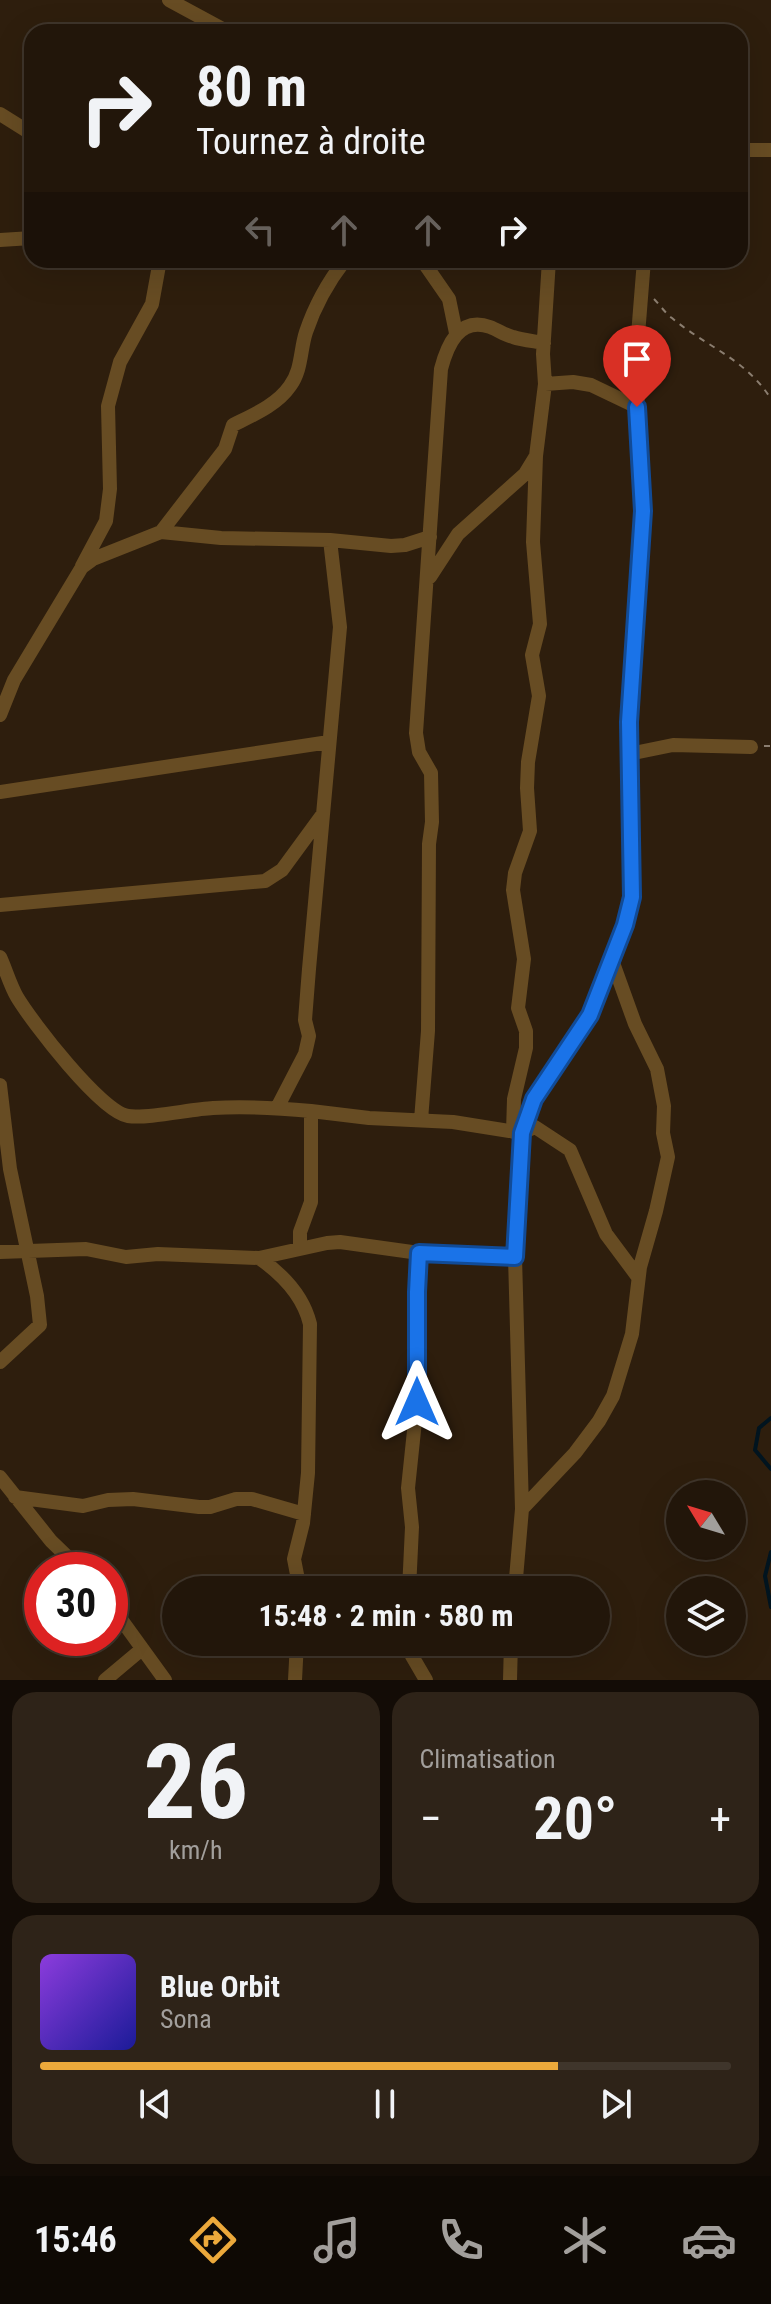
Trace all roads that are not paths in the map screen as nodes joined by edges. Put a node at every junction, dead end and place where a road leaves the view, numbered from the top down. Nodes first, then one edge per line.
1 (169, 0) edge
2 (213, 24) edge
3 (0, 114) edge
4 (24, 129) edge
5 (748, 150) edge
6 (771, 150) edge
7 (24, 238) edge
8 (0, 240) edge
9 (159, 268) edge
10 (340, 268) edge
11 (428, 268) edge
12 (549, 268) edge
13 (644, 268) edge
14 (456, 333) junction
15 (544, 343) junction
16 (545, 384) junction
17 (637, 407) junction
18 (536, 456) junction
19 (161, 532) junction
20 (430, 537) junction
21 (330, 540) junction
22 (82, 567) junction
23 (428, 581) junction
24 (0, 715) edge
25 (329, 742) junction
26 (751, 747) dead end
27 (629, 754) junction
28 (0, 792) edge
29 (323, 814) junction
30 (0, 905) edge
31 (0, 957) edge
32 (612, 960) junction
33 (0, 1085) edge
34 (277, 1108) junction
35 (311, 1111) junction
36 (421, 1120) junction
37 (4, 1128) edge
38 (518, 1132) junction
39 (300, 1248) junction
40 (26, 1251) junction
41 (0, 1252) edge
42 (419, 1253) junction
43 (515, 1257) junction
44 (259, 1258) junction
45 (638, 1277) junction
46 (0, 1362) edge
47 (0, 1477) edge
48 (15, 1497) junction
49 (522, 1509) junction
50 (304, 1514) junction
51 (62, 1552) edge
52 (297, 1576) edge
53 (410, 1576) edge
54 (516, 1576) edge
55 (128, 1629) edge
56 (142, 1649) junction
57 (296, 1656) edge
58 (412, 1656) edge
59 (511, 1656) edge
60 (105, 1680) edge
61 (165, 1680) edge
62 (295, 1680) edge
63 (426, 1680) edge
64 (510, 1680) edge

1 - 2 street
3 - 4 street
5 - 6 street
7 - 8 street
9 - 22 street
10 - 19 street
11 - 14 street
12 - 15 street
13 - 17 street
14 - 15 street
14 - 20 street
15 - 16 street
16 - 17 street
16 - 18 street
17 - 27 street
18 - 23 street
18 - 38 street
19 - 21 street
19 - 22 street
20 - 21 street
20 - 23 street
21 - 25 street
22 - 24 street
23 - 36 street
25 - 28 street
25 - 29 street
26 - 27 street
27 - 32 street
29 - 30 street
29 - 34 street
31 - 34 street
32 - 38 street
32 - 45 street
33 - 37 street
34 - 35 street
35 - 36 street
35 - 39 street
36 - 38 street
37 - 40 street
38 - 43 street
38 - 45 street
39 - 42 street
39 - 44 street
40 - 41 street
40 - 44 street
40 - 46 street
42 - 43 street
42 - 53 street
43 - 49 street
44 - 50 street
45 - 49 street
47 - 48 street
48 - 50 street
48 - 51 street
49 - 54 street
50 - 52 street
55 - 56 street
56 - 60 street
56 - 61 street
57 - 62 street
58 - 63 street
59 - 64 street

